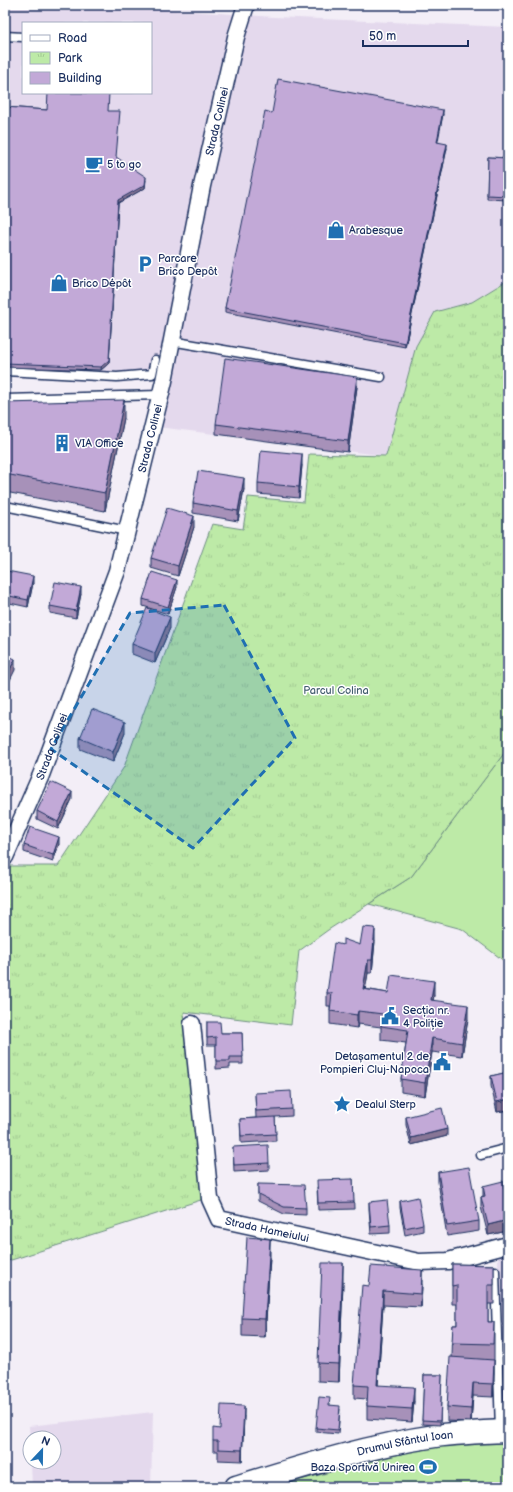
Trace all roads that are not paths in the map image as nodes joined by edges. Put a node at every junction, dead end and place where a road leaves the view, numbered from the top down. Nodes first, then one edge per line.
1 (246, 5) edge
2 (5, 36) edge
3 (22, 37) edge
4 (171, 342) junction
5 (155, 360) dead end
6 (5, 371) edge
7 (381, 377) dead end
8 (160, 395) junction
9 (5, 399) edge
10 (5, 506) edge
11 (127, 531) junction
12 (5, 857) edge
13 (192, 1024) dead end
14 (508, 1148) edge
15 (481, 1155) dead end
16 (508, 1246) edge
17 (495, 1270) edge
18 (504, 1432) edge
19 (236, 1487) edge

1 - 4 street, Strada Colinei
2 - 3 lane
4 - 7 lane
4 - 8 street, Strada Colinei
5 - 6 lane
8 - 9 lane
8 - 11 street, Strada Colinei
10 - 11 lane
11 - 12 street, Strada Colinei
13 - 16 street, Strada Hameiului
14 - 15 lane
17 - 18 lane
18 - 19 main road, Drumul Sfântul Ioan

